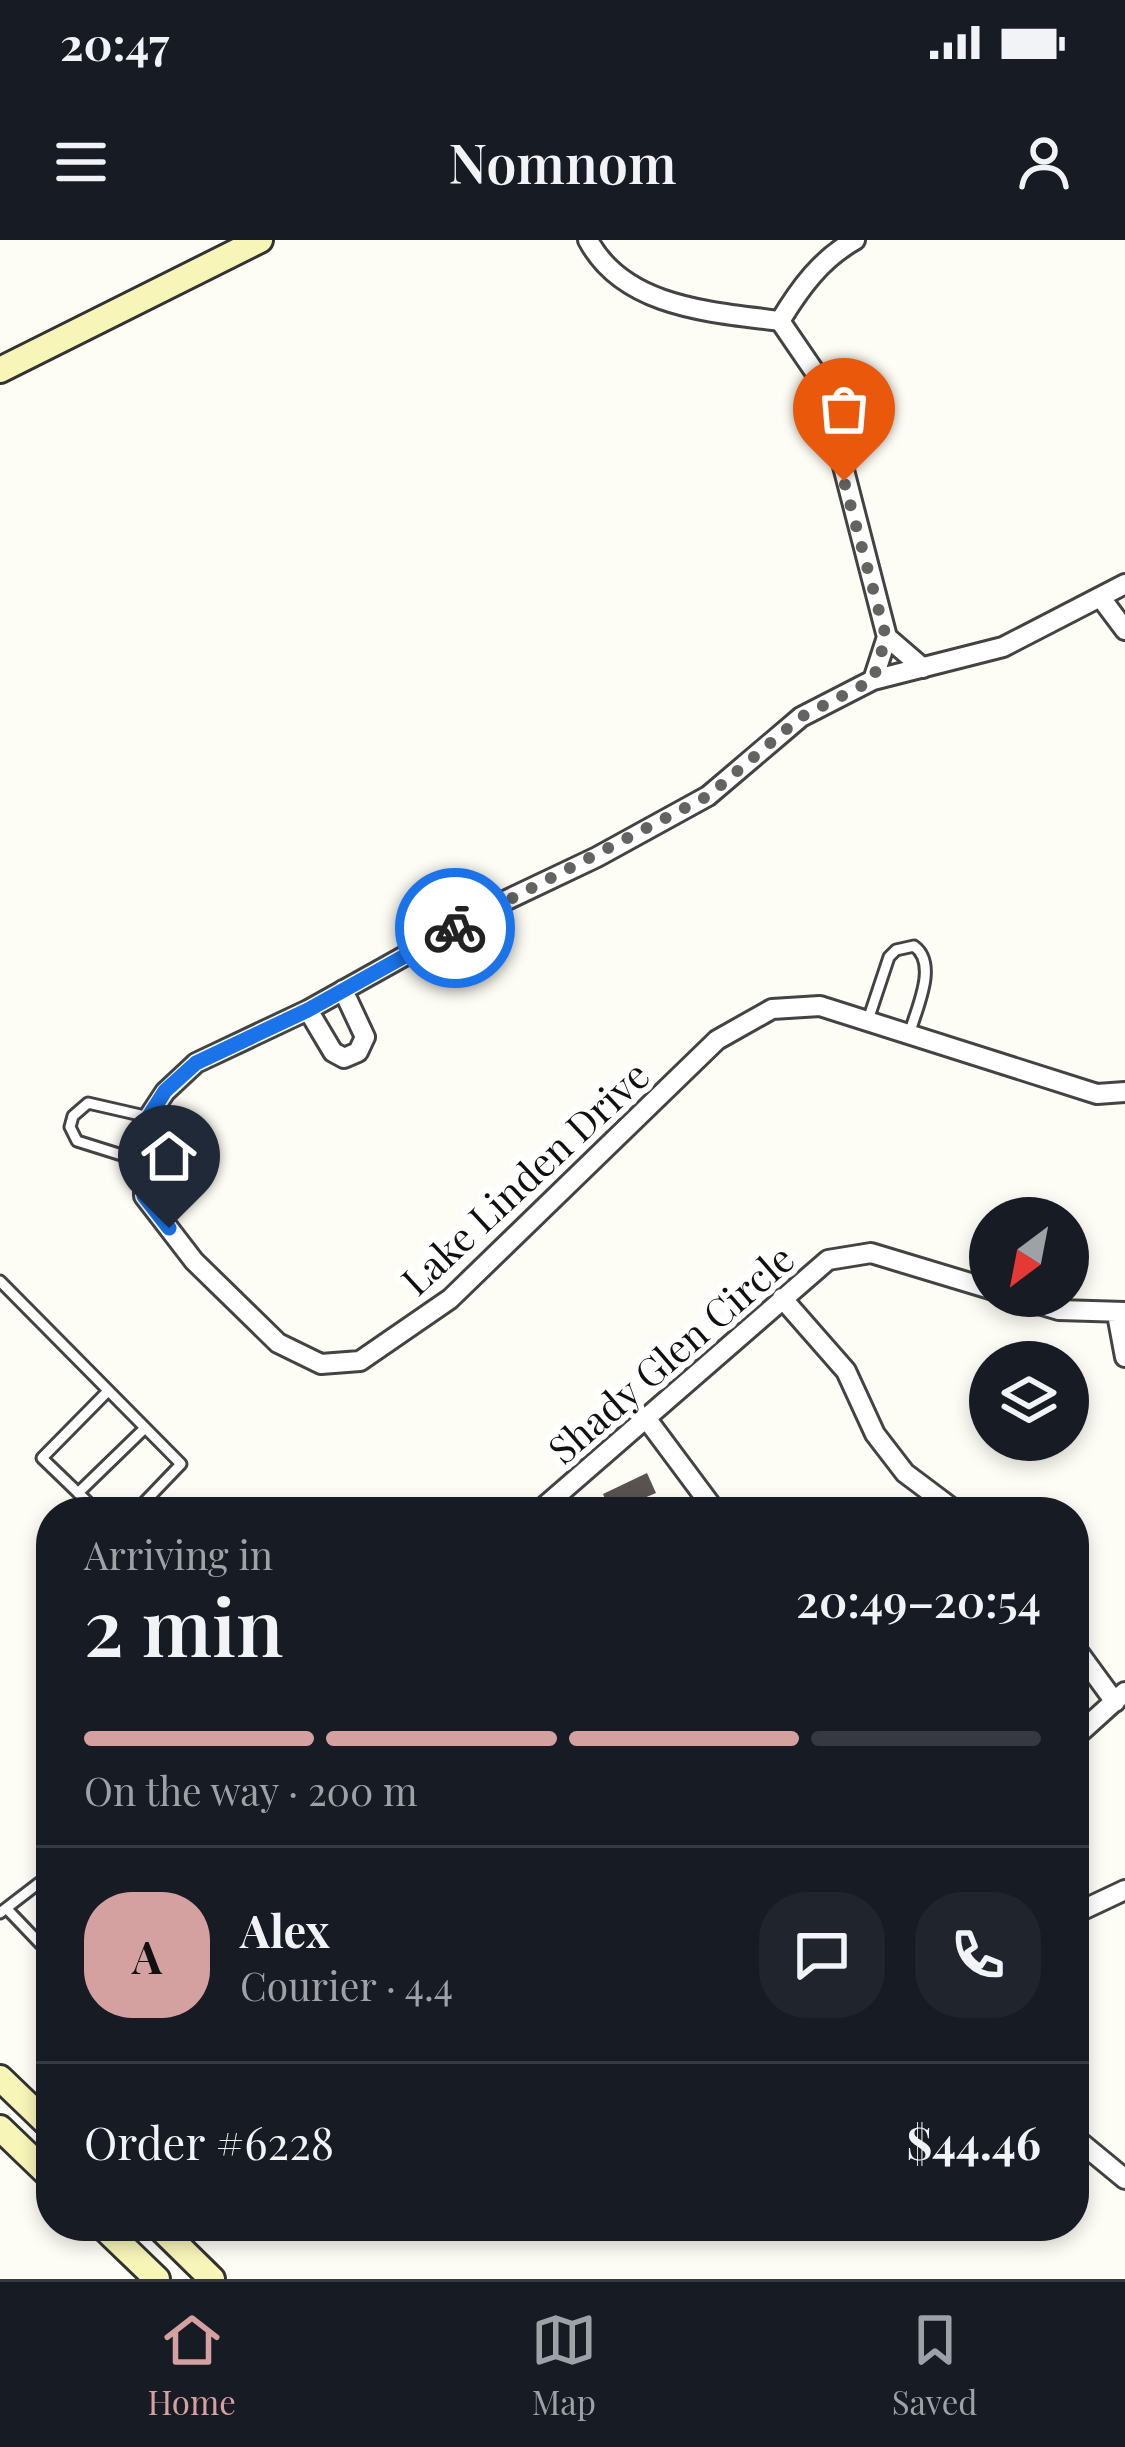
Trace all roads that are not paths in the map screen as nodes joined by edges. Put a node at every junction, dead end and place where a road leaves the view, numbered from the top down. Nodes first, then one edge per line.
1 (260, 240) edge
2 (588, 240) edge
3 (855, 240) edge
4 (780, 321) junction
5 (0, 370) edge
6 (1125, 584) edge
7 (1101, 598) junction
8 (1125, 630) edge
9 (886, 637) junction
10 (923, 668) junction
11 (873, 680) junction
12 (343, 990) junction
13 (308, 1010) junction
14 (868, 1022) junction
15 (909, 1035) junction
16 (1125, 1092) edge
17 (149, 1117) junction
18 (144, 1162) junction
19 (0, 1281) edge
20 (969, 1283) edge
21 (782, 1298) junction
22 (1089, 1311) edge
23 (1121, 1313) edge
24 (1125, 1357) edge
25 (108, 1391) junction
26 (646, 1418) junction
27 (145, 1428) junction
28 (78, 1493) junction
29 (82, 1497) edge
30 (149, 1497) edge
31 (555, 1497) edge
32 (705, 1497) edge
33 (938, 1497) edge
34 (1089, 1663) edge
35 (1120, 1697) edge
36 (1089, 1725) edge
37 (36, 1885) edge
38 (1125, 1890) edge
39 (1089, 1907) edge
40 (3, 1911) edge
41 (36, 1941) edge
42 (0, 2078) edge
43 (36, 2113) edge
44 (0, 2128) edge
45 (1089, 2149) edge
46 (36, 2162) edge
47 (1125, 2179) edge
48 (118, 2241) edge
49 (173, 2241) edge
50 (157, 2279) edge
51 (212, 2279) edge

1 - 5 main road
2 - 4 street
3 - 4 street
4 - 9 street
6 - 7 street
7 - 8 street
7 - 10 street
9 - 10 street
9 - 11 street
10 - 11 street
11 - 12 street
12 - 13 street
12 - 13 street
13 - 17 street
14 - 15 street, Lake Linden Drive
14 - 15 lane
14 - 18 street, Lake Linden Drive
15 - 16 street, Lake Linden Drive
17 - 18 street, Lake Linden Drive
17 - 18 lane
19 - 25 lane
20 - 21 street, Shady Glen Circle
21 - 26 street, Shady Glen Circle
21 - 33 street
22 - 23 street
23 - 24 street
25 - 27 lane
25 - 28 lane
26 - 31 street, Shady Glen Circle
26 - 32 street
27 - 28 lane
27 - 30 lane
28 - 29 lane
34 - 35 street
35 - 36 street
37 - 40 lane
38 - 39 street
40 - 41 lane
42 - 43 main road
44 - 46 main road
45 - 47 street
48 - 50 main road
49 - 51 main road

